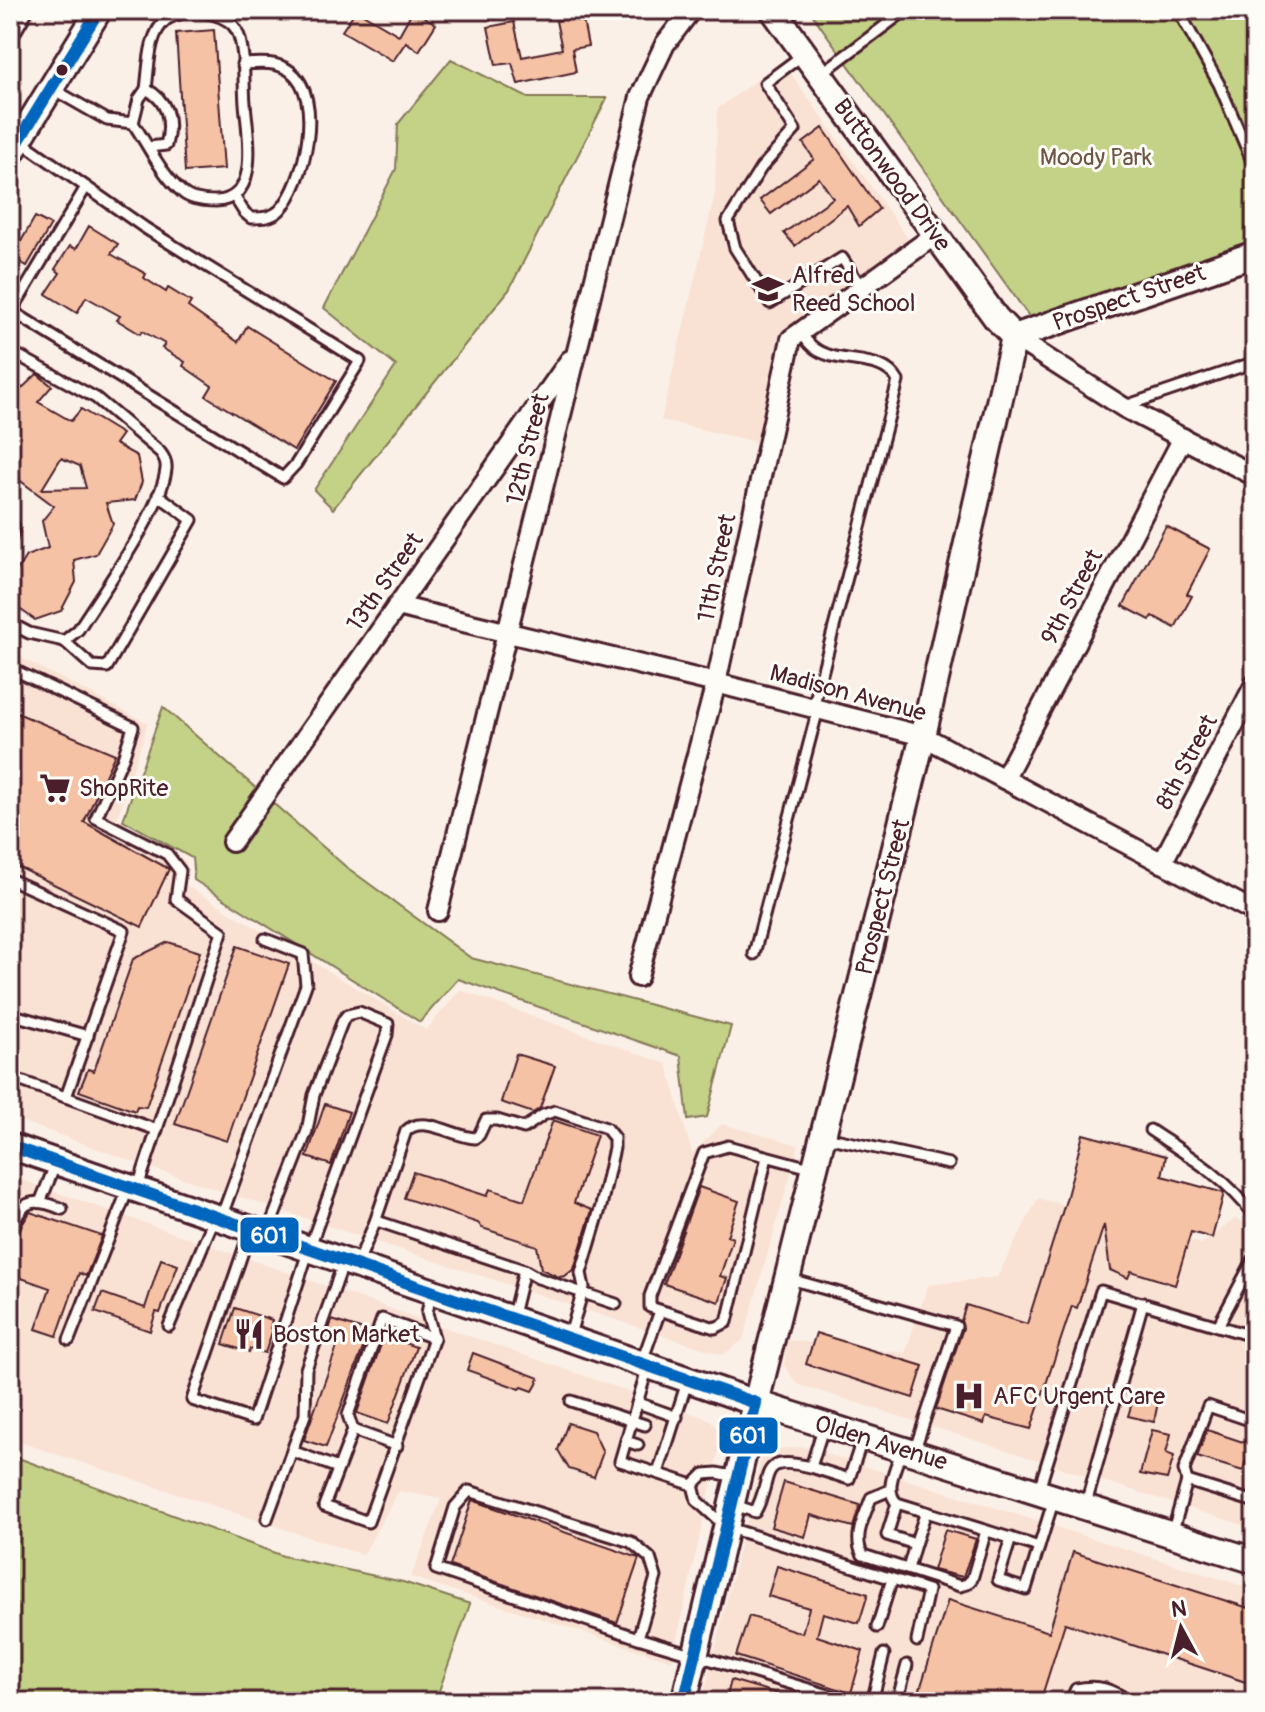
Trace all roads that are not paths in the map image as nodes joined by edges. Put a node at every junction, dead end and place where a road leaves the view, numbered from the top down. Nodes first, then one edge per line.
1 (28, 10) edge
2 (99, 10) edge
3 (691, 10) edge
4 (773, 10) edge
5 (906, 10) edge
6 (1178, 10) edge
7 (10, 41) edge
8 (804, 54) junction
9 (242, 64) junction
10 (820, 75) junction
11 (51, 88) junction
12 (146, 89) junction
13 (133, 123) junction
14 (149, 147) junction
15 (15, 148) edge
16 (1255, 168) edge
17 (86, 187) junction
18 (234, 196) junction
19 (935, 235) junction
20 (1255, 254) edge
21 (862, 288) junction
22 (11, 311) edge
23 (801, 332) junction
24 (1014, 337) junction
25 (577, 349) junction
26 (10, 351) edge
27 (1255, 362) edge
28 (1123, 407) junction
29 (1183, 438) junction
30 (1255, 476) edge
31 (158, 495) junction
32 (10, 515) edge
33 (10, 542) edge
34 (397, 606) junction
35 (10, 623) edge
36 (507, 633) junction
37 (64, 641) junction
38 (10, 668) edge
39 (716, 683) junction
40 (1255, 684) edge
41 (815, 708) junction
42 (923, 736) junction
43 (1004, 779) junction
44 (232, 842) dead end
45 (1162, 863) junction
46 (10, 879) edge
47 (438, 911) dead end
48 (1255, 912) edge
49 (265, 939) dead end
50 (754, 954) dead end
51 (638, 977) dead end
52 (10, 1014) edge
53 (88, 1036) junction
54 (10, 1077) edge
55 (66, 1097) junction
56 (157, 1130) junction
57 (1150, 1130) dead end
58 (823, 1136) junction
59 (10, 1146) edge
60 (767, 1157) junction
61 (57, 1162) junction
62 (949, 1164) dead end
63 (814, 1169) junction
64 (133, 1188) junction
65 (41, 1200) junction
66 (62, 1209) dead end
67 (1255, 1216) edge
68 (218, 1217) junction
69 (375, 1222) junction
70 (259, 1231) junction
71 (10, 1234) edge
72 (309, 1249) junction
73 (1255, 1261) edge
74 (351, 1263) junction
75 (524, 1270) junction
76 (787, 1278) junction
77 (431, 1291) junction
78 (583, 1293) junction
79 (1143, 1303) junction
80 (616, 1304) dead end
81 (660, 1311) junction
82 (512, 1319) junction
83 (169, 1326) dead end
84 (1218, 1326) junction
85 (1255, 1337) edge
86 (434, 1338) junction
87 (569, 1338) junction
88 (69, 1340) dead end
89 (644, 1365) junction
90 (688, 1379) junction
91 (571, 1401) dead end
92 (638, 1403) junction
93 (756, 1403) junction
94 (677, 1417) junction
95 (633, 1420) junction
96 (1255, 1422) edge
97 (645, 1425) dead end
98 (824, 1425) junction
99 (353, 1430) junction
100 (863, 1437) junction
101 (626, 1441) junction
102 (638, 1445) dead end
103 (397, 1446) junction
104 (292, 1451) junction
105 (908, 1451) junction
106 (811, 1467) junction
107 (338, 1468) junction
108 (658, 1473) junction
109 (738, 1478) junction
110 (1187, 1481) junction
111 (693, 1485) junction
112 (890, 1490) junction
113 (1046, 1495) junction
114 (1255, 1502) edge
115 (897, 1503) junction
116 (1085, 1507) junction
117 (926, 1512) junction
118 (729, 1516) junction
119 (267, 1519) dead end
120 (986, 1531) junction
121 (1172, 1534) junction
122 (1011, 1538) junction
123 (915, 1544) junction
124 (1039, 1547) junction
125 (1255, 1561) edge
126 (908, 1569) junction
127 (892, 1579) junction
128 (877, 1627) dead end
129 (638, 1638) junction
130 (917, 1641) dead end
131 (884, 1654) dead end
132 (695, 1656) junction
133 (907, 1665) dead end
134 (689, 1700) edge
135 (852, 1702) edge
136 (872, 1702) edge
137 (897, 1702) edge
138 (1070, 1702) edge
139 (1131, 1702) edge

1 - 7 lane
2 - 11 street
3 - 25 street, 12th Street
4 - 8 street, Buttonwood Drive
5 - 10 lane
6 - 16 lane
8 - 10 street, Buttonwood Drive
8 - 21 lane
9 - 12 lane
9 - 18 lane
9 - 18 lane
10 - 19 street, Buttonwood Drive
11 - 13 lane
11 - 15 street
12 - 13 lane
12 - 14 lane
13 - 14 lane
14 - 18 lane
15 - 17 lane
17 - 22 lane
17 - 22 lane
19 - 21 street, 11th Street
19 - 24 street, Buttonwood Drive
20 - 24 street, Prospect Street
21 - 23 street, 11th Street
23 - 39 street, 11th Street
23 - 41 lane
24 - 28 street
24 - 42 street, Prospect Street
25 - 34 street, 13th Street
25 - 36 street, 12th Street
26 - 31 lane
27 - 28 lane
28 - 29 street
29 - 30 street
29 - 43 street, 9th Street
31 - 37 lane
31 - 37 lane
32 - 33 lane
34 - 36 street, Madison Avenue
34 - 44 street, 13th Street
35 - 37 lane
36 - 39 street, Madison Avenue
36 - 47 street, 12th Street
38 - 56 lane
39 - 41 street, Madison Avenue
39 - 51 street, 11th Street
40 - 45 street, 8th Street
41 - 42 street, Madison Avenue
41 - 50 lane
42 - 43 street, Madison Avenue
42 - 58 street, Prospect Street
43 - 45 street, Madison Avenue
45 - 48 street, Madison Avenue
46 - 53 lane
49 - 68 lane
52 - 53 lane
53 - 55 lane
54 - 55 lane
55 - 56 lane
56 - 64 lane
57 - 67 lane
58 - 62 lane
58 - 63 street, Prospect Street
59 - 61 street, Olden Avenue
60 - 63 lane
60 - 81 lane
60 - 81 lane
61 - 64 street, Olden Avenue
61 - 65 lane
63 - 76 street, Prospect Street
64 - 68 street, Olden Avenue
64 - 88 lane
65 - 66 lane
65 - 71 lane
68 - 70 street, Olden Avenue
68 - 83 lane
69 - 74 lane
69 - 75 lane
69 - 78 lane
70 - 72 street, Olden Avenue
70 - 72 lane
70 - 72 lane
72 - 74 street, Olden Avenue
73 - 84 lane
74 - 77 street, Olden Avenue
74 - 104 lane
75 - 78 lane
75 - 82 lane
76 - 93 street, Prospect Street
76 - 105 lane
77 - 82 street, Olden Avenue
77 - 86 lane
78 - 80 lane
78 - 87 lane
79 - 84 lane
79 - 113 lane
79 - 116 lane
81 - 89 lane
82 - 87 street, Olden Avenue
84 - 85 lane
86 - 99 lane
86 - 103 lane
87 - 89 street, Olden Avenue
89 - 90 street, Olden Avenue
89 - 92 lane
90 - 93 street, Olden Avenue
90 - 94 lane
91 - 95 lane
92 - 94 lane
92 - 95 lane
93 - 98 street, Olden Avenue
93 - 109 street, Prospect Street
94 - 108 lane
95 - 97 lane
95 - 101 lane
96 - 110 lane
98 - 100 street, Olden Avenue
98 - 106 lane
99 - 103 lane
99 - 107 lane
100 - 105 street, Olden Avenue
100 - 106 lane
101 - 102 lane
101 - 108 lane
103 - 107 lane
104 - 107 lane
104 - 119 lane
105 - 112 lane
105 - 113 street, Olden Avenue
106 - 118 lane
108 - 111 lane
109 - 111 lane
109 - 118 street, Prospect Street
110 - 114 lane
110 - 121 lane
111 - 118 lane
112 - 115 lane
112 - 126 lane
113 - 116 street, Olden Avenue
113 - 124 lane
115 - 117 lane
115 - 123 lane
116 - 121 street, Olden Avenue
117 - 120 lane
117 - 123 lane
118 - 127 lane
118 - 132 street, Prospect Street
120 - 122 lane
120 - 126 lane
121 - 125 street, Olden Avenue
122 - 124 lane
122 - 124 lane
123 - 126 lane
127 - 128 lane
127 - 130 lane
129 - 129 lane
129 - 132 lane
131 - 136 lane
132 - 134 street, Prospect Street
132 - 135 lane
133 - 137 lane
138 - 139 lane

